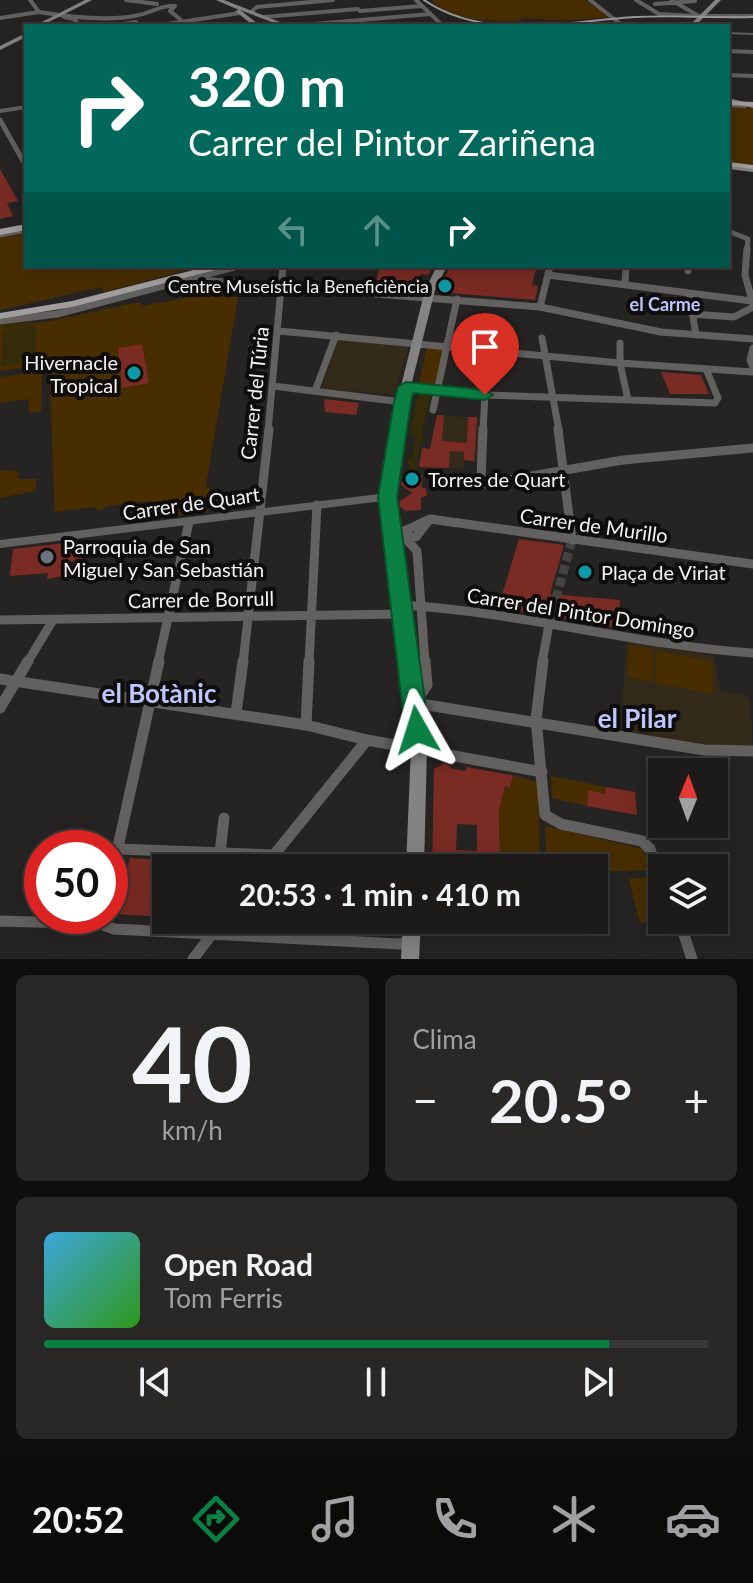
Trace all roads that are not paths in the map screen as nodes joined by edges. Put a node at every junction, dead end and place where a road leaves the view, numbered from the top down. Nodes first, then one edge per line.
1 (23, 0) edge
2 (30, 0) edge
3 (89, 0) edge
4 (96, 0) edge
5 (126, 0) edge
6 (185, 0) edge
7 (216, 0) edge
8 (333, 0) edge
9 (351, 0) edge
10 (416, 0) edge
11 (590, 0) edge
12 (636, 0) edge
13 (705, 0) edge
14 (299, 1) edge
15 (673, 1) edge
16 (315, 2) edge
17 (715, 2) edge
18 (696, 3) edge
19 (158, 4) junction
20 (259, 4) edge
21 (655, 4) dead end
22 (175, 6) junction
23 (422, 6) junction
24 (405, 7) junction
25 (682, 7) junction
26 (663, 9) dead end
27 (239, 10) junction
28 (359, 10) junction
29 (36, 12) junction
30 (251, 12) junction
31 (320, 12) junction
32 (430, 14) junction
33 (60, 16) junction
34 (70, 16) junction
35 (413, 16) junction
36 (698, 16) junction
37 (264, 17) junction
38 (753, 17) edge
39 (0, 18) edge
40 (135, 18) junction
41 (366, 19) junction
42 (181, 20) junction
43 (324, 23) junction
44 (42, 24) edge
45 (47, 24) edge
46 (78, 24) edge
47 (116, 24) edge
48 (163, 24) edge
49 (256, 24) edge
50 (283, 24) edge
51 (312, 24) edge
52 (438, 24) edge
53 (620, 24) edge
54 (693, 24) edge
55 (24, 34) edge
56 (730, 34) edge
57 (753, 34) edge
58 (1, 46) edge
59 (730, 51) edge
60 (753, 52) edge
61 (730, 75) edge
62 (753, 76) edge
63 (730, 103) edge
64 (24, 105) edge
65 (750, 105) edge
66 (0, 110) edge
67 (0, 120) edge
68 (24, 162) edge
69 (730, 165) edge
70 (753, 169) edge
71 (24, 227) edge
72 (24, 228) edge
73 (0, 231) edge
74 (730, 232) edge
75 (214, 268) edge
76 (229, 268) edge
77 (283, 268) edge
78 (441, 268) edge
79 (550, 268) edge
80 (626, 268) edge
81 (548, 275) junction
82 (181, 279) junction
83 (625, 284) junction
84 (281, 288) junction
85 (689, 293) junction
86 (429, 298) junction
87 (457, 299) junction
88 (753, 304) edge
89 (540, 307) junction
90 (692, 314) junction
91 (0, 319) edge
92 (279, 331) junction
93 (336, 335) junction
94 (696, 335) junction
95 (542, 338) dead end
96 (753, 339) edge
97 (418, 342) junction
98 (620, 343) dead end
99 (447, 345) junction
100 (753, 348) edge
101 (545, 356) junction
102 (620, 363) junction
103 (706, 369) junction
104 (753, 369) edge
105 (273, 386) junction
106 (406, 387) junction
107 (437, 390) junction
108 (315, 391) junction
109 (485, 395) junction
110 (552, 398) junction
111 (628, 400) junction
112 (402, 402) junction
113 (433, 410) dead end
114 (753, 448) edge
115 (566, 472) junction
116 (387, 497) junction
117 (317, 505) junction
118 (260, 512) junction
119 (430, 519) junction
120 (189, 522) junction
121 (400, 538) junction
122 (572, 540) junction
123 (0, 544) edge
124 (753, 564) edge
125 (422, 605) junction
126 (403, 609) junction
127 (313, 616) junction
128 (249, 617) junction
129 (169, 618) junction
130 (0, 620) edge
131 (53, 620) junction
132 (549, 624) junction
133 (753, 653) edge
134 (0, 679) edge
135 (16, 681) junction
136 (151, 702) junction
137 (415, 703) junction
138 (0, 708) edge
139 (236, 713) junction
140 (536, 722) junction
141 (306, 725) junction
142 (367, 740) junction
143 (419, 747) junction
144 (753, 751) edge
145 (542, 772) junction
146 (224, 818) dead end
147 (122, 830) edge
148 (128, 844) edge
149 (220, 853) junction
150 (415, 854) edge
151 (652, 854) edge
152 (0, 921) edge
153 (24, 921) edge
154 (128, 930) edge
155 (152, 931) edge
156 (212, 934) joint
157 (684, 934) edge
158 (410, 950) edge
159 (193, 959) edge
160 (692, 959) edge

1 - 29 street
2 - 29 street
3 - 33 main road
4 - 34 main road
5 - 19 street
6 - 22 street
7 - 27 main road
8 - 16 street
9 - 28 street
10 - 23 street
11 - 53 street
12 - 36 street
13 - 17 street
14 - 16 street
14 - 20 street
15 - 18 street
15 - 21 street
15 - 25 street
16 - 31 street
17 - 36 main road
18 - 25 street
19 - 22 street
19 - 40 street
20 - 27 street
20 - 30 street
22 - 42 street
23 - 24 street
23 - 32 street
24 - 28 street
24 - 35 street
25 - 26 street
25 - 36 street
27 - 30 main road
27 - 42 street
27 - 49 main road
28 - 31 street
28 - 41 street
29 - 33 street
29 - 39 street
30 - 37 main road
31 - 37 street
31 - 43 street
32 - 35 street
32 - 52 street
33 - 34 main road
33 - 44 main road
33 - 45 main road
34 - 40 street
34 - 46 street
35 - 41 street
36 - 38 street
36 - 54 main road
37 - 50 main road
40 - 47 street
41 - 43 street
42 - 48 street
43 - 51 street
55 - 58 main road
56 - 57 street
59 - 60 street
61 - 62 street
63 - 65 main road
64 - 66 street
67 - 68 street
69 - 70 main road
71 - 73 main road
72 - 73 street
74 - 88 street
75 - 82 main road
76 - 82 street
77 - 84 street, Carrer del Túria
78 - 86 main road
79 - 81 street
80 - 83 street
81 - 83 street
81 - 89 street
82 - 84 street
82 - 91 main road
82 - 91 street
83 - 85 street
84 - 86 street
84 - 92 street, Carrer del Túria
85 - 88 street
85 - 90 street
86 - 87 street
86 - 97 main road
87 - 89 street
87 - 99 street
88 - 90 street
89 - 94 street
90 - 94 street
92 - 93 street
92 - 105 street, Carrer del Túria
93 - 97 street
93 - 108 street
94 - 96 street
95 - 101 street
97 - 99 street
97 - 106 main road
98 - 102 street
99 - 101 street
99 - 107 street
100 - 104 street
101 - 102 street
101 - 110 street
102 - 103 street
102 - 111 street
103 - 104 street
103 - 111 street
105 - 108 street
105 - 118 street, Carrer del Túria
106 - 107 street
106 - 112 main road
107 - 109 street
107 - 113 street
108 - 112 street
109 - 110 street
109 - 115 street
110 - 111 street
110 - 115 street
112 - 116 main road
114 - 115 street
115 - 122 street
116 - 117 street, Carrer de Quart
116 - 121 main road
117 - 118 street, Carrer de Quart
117 - 127 street
118 - 120 street, Carrer de Quart
118 - 128 street, Carrer del Túria
119 - 121 street
119 - 121 street
119 - 122 street, Carrer de Murillo
120 - 123 street, Carrer de Quart
120 - 129 street
121 - 125 street
121 - 126 main road
122 - 124 street, Carrer de Murillo
125 - 126 street, Carrer del Pintor Domingo
125 - 132 street, Carrer del Pintor Domingo
125 - 137 street
126 - 127 street, Carrer de Borrull
126 - 137 main road
127 - 128 street, Carrer de Borrull
127 - 141 street
128 - 129 street, Carrer de Borrull
128 - 139 street, Carrer del Túria
129 - 131 street, Carrer de Borrull
129 - 136 street
130 - 131 street, Carrer de Borrull
131 - 135 street
132 - 133 street, Carrer del Pintor Domingo
132 - 140 street
134 - 135 street
135 - 136 street
135 - 138 street
136 - 139 street
136 - 147 street
137 - 140 street
137 - 143 main road
139 - 141 street
140 - 144 street
140 - 145 street
141 - 142 street
142 - 143 street
142 - 149 street
143 - 145 street
143 - 150 main road
145 - 151 street
146 - 149 street
148 - 149 street
152 - 153 street
154 - 155 street
156 - 158 street
156 - 159 street
157 - 160 street

